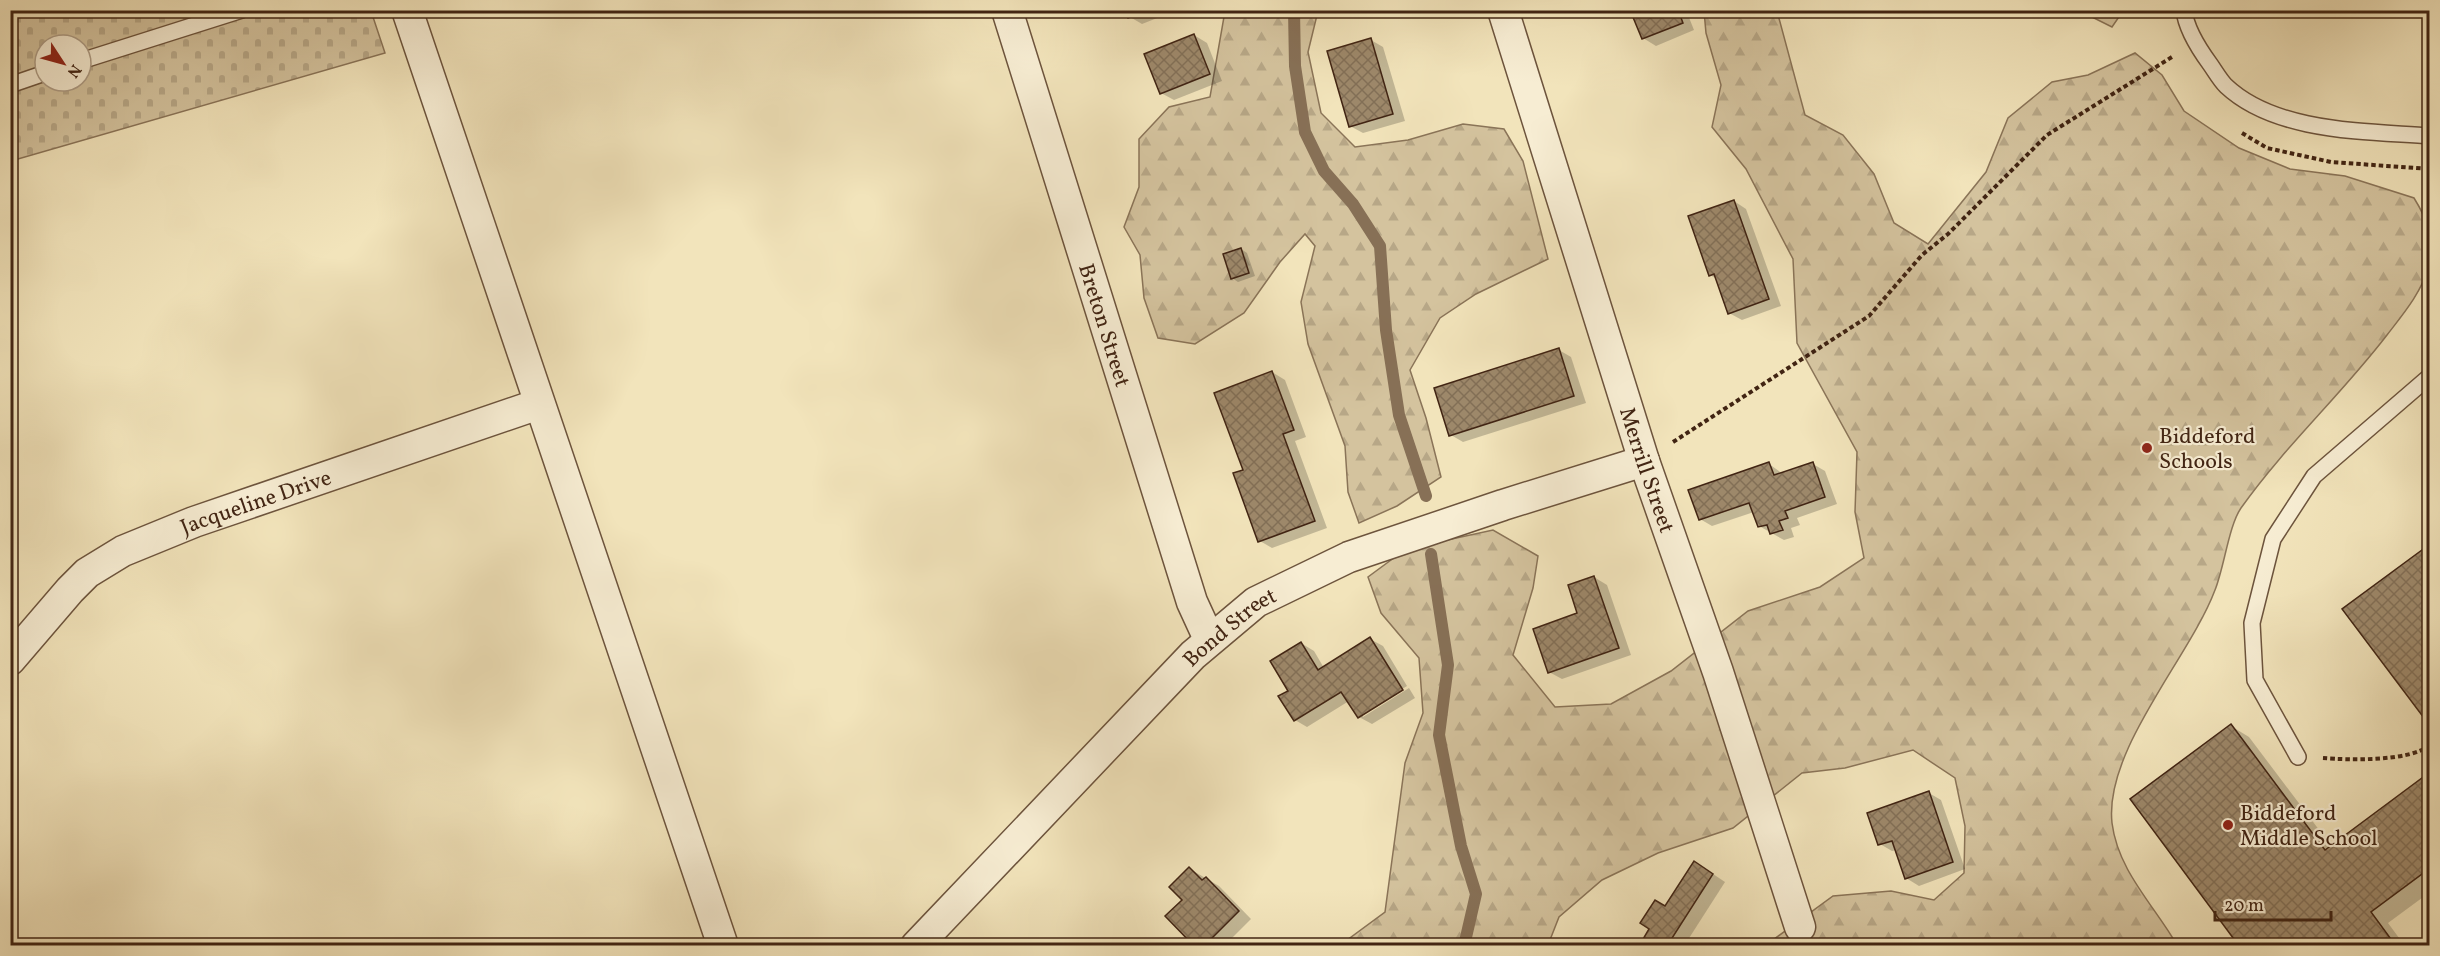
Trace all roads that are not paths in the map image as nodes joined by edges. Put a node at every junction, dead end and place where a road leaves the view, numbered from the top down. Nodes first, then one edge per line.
1 (242, 10) edge
2 (407, 10) edge
3 (1007, 10) edge
4 (1503, 10) edge
5 (2184, 10) edge
6 (93, 57) edge
7 (33, 78) edge
8 (10, 85) edge
9 (2430, 136) edge
10 (2430, 376) edge
11 (539, 404) junction
12 (1644, 461) junction
13 (1209, 639) junction
14 (10, 660) edge
15 (2298, 757) road end
16 (1800, 927) dead end
17 (723, 945) edge
18 (916, 945) edge

1 - 6 lane
2 - 11 street
3 - 13 street, Breton Street
4 - 12 street, Merrill Street
5 - 9 lane
7 - 8 lane
10 - 15 lane
11 - 14 street, Jacqueline Drive
11 - 17 street
12 - 13 street, Bond Street
12 - 16 street, Merrill Street
13 - 18 street, Bond Street

